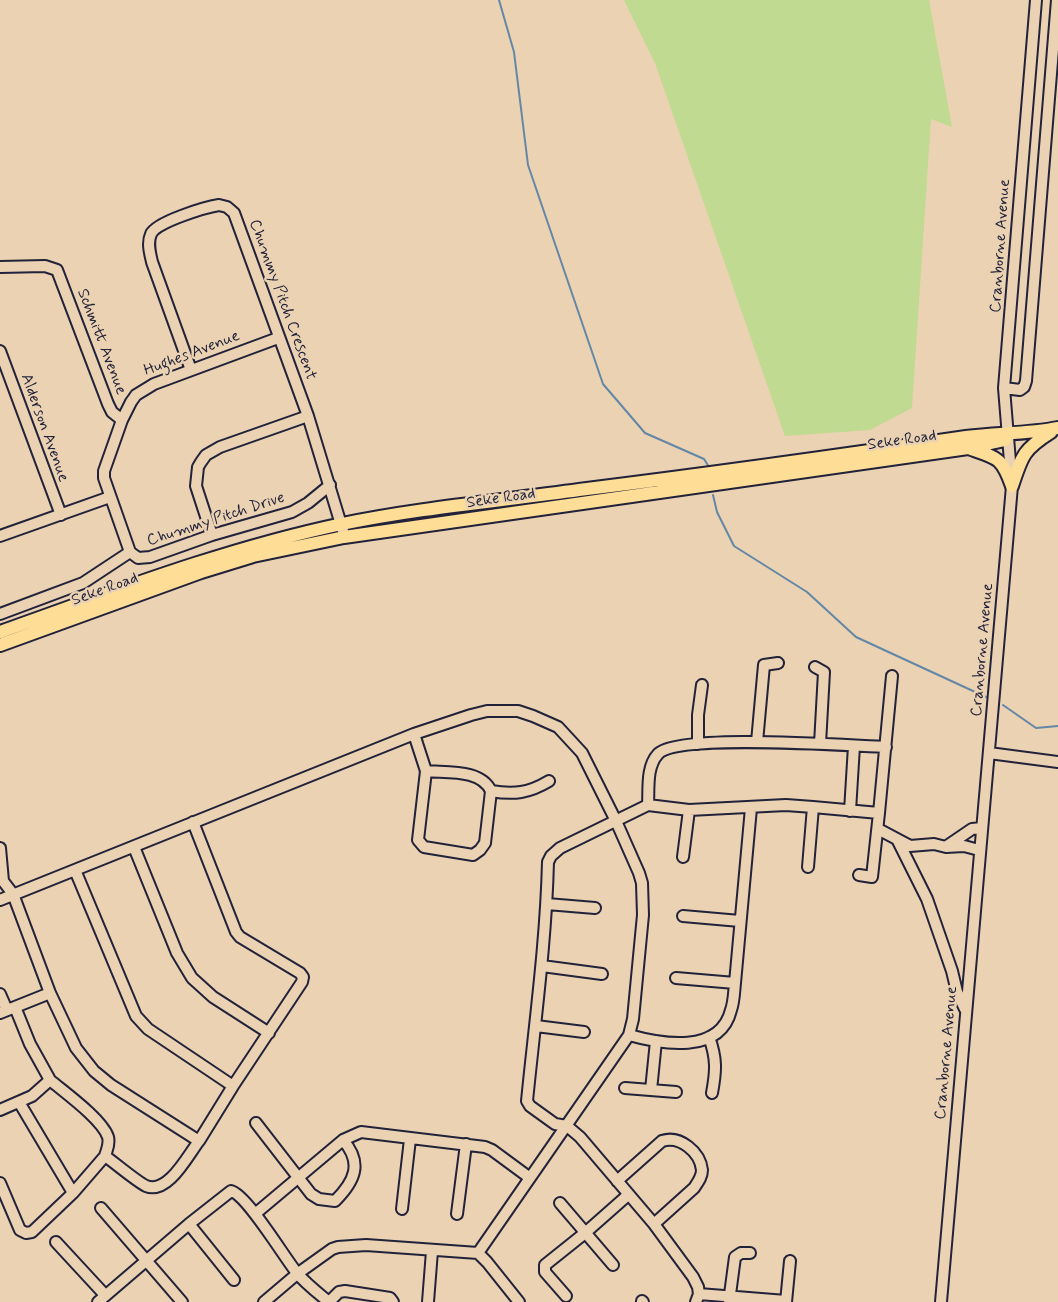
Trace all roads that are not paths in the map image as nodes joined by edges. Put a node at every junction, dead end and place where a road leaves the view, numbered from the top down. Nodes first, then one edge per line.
1 (1036, 0) edge
2 (1057, 0) edge
3 (0, 267) edge
4 (1015, 268) junction
5 (1034, 270) junction
6 (278, 338) junction
7 (0, 351) edge
8 (191, 370) junction
9 (1004, 388) junction
10 (308, 416) junction
11 (122, 420) junction
12 (1057, 429) edge
13 (1012, 435) junction
14 (968, 448) junction
15 (330, 485) junction
16 (1012, 486) junction
17 (110, 497) junction
18 (60, 515) junction
19 (343, 530) junction
20 (0, 535) edge
21 (212, 535) junction
22 (130, 552) junction
23 (0, 614) edge
24 (0, 632) edge
25 (0, 645) edge
26 (778, 663) dead end
27 (815, 667) dead end
28 (892, 676) dead end
29 (702, 684) dead end
30 (414, 734) junction
31 (757, 742) junction
32 (698, 744) junction
33 (820, 744) junction
34 (854, 746) junction
35 (886, 747) junction
36 (989, 753) junction
37 (1058, 762) edge
38 (426, 771) junction
39 (549, 781) dead end
40 (491, 792) junction
41 (648, 805) junction
42 (813, 807) junction
43 (751, 808) junction
44 (689, 810) junction
45 (850, 811) junction
46 (879, 813) junction
47 (616, 821) junction
48 (193, 822) junction
49 (982, 828) junction
50 (878, 829) junction
51 (898, 841) junction
52 (946, 846) junction
53 (134, 847) junction
54 (0, 848) edge
55 (980, 850) junction
56 (683, 857) dead end
57 (808, 867) dead end
58 (74, 870) junction
59 (859, 875) dead end
60 (13, 894) junction
61 (0, 900) edge
62 (547, 904) junction
63 (595, 908) dead end
64 (682, 916) dead end
65 (740, 921) junction
66 (542, 966) junction
67 (602, 974) dead end
68 (676, 978) dead end
69 (735, 983) junction
70 (0, 994) edge
71 (50, 994) junction
72 (7, 1010) edge
73 (966, 1011) junction
74 (536, 1026) junction
75 (584, 1032) dead end
76 (269, 1033) junction
77 (629, 1036) junction
78 (709, 1037) junction
79 (656, 1042) junction
80 (50, 1080) junction
81 (233, 1086) junction
82 (625, 1088) dead end
83 (650, 1090) junction
84 (676, 1092) dead end
85 (712, 1093) dead end
86 (20, 1102) junction
87 (0, 1110) edge
88 (256, 1123) dead end
89 (567, 1126) junction
90 (410, 1139) junction
91 (343, 1140) junction
92 (199, 1141) junction
93 (466, 1144) junction
94 (105, 1156) junction
95 (299, 1177) junction
96 (530, 1178) junction
97 (617, 1181) junction
98 (0, 1183) edge
99 (73, 1193) junction
100 (628, 1195) junction
101 (560, 1203) dead end
102 (101, 1208) dead end
103 (402, 1209) dead end
104 (254, 1214) junction
105 (457, 1214) dead end
106 (189, 1224) junction
107 (654, 1224) junction
108 (585, 1233) junction
109 (56, 1242) dead end
110 (432, 1251) junction
111 (478, 1253) junction
112 (750, 1254) dead end
113 (146, 1261) junction
114 (790, 1261) dead end
115 (613, 1265) dead end
116 (298, 1274) junction
117 (234, 1280) dead end
118 (566, 1296) dead end
119 (697, 1298) edge
120 (103, 1299) edge
121 (730, 1300) edge
122 (182, 1302) edge
123 (264, 1302) edge
124 (329, 1302) edge
125 (394, 1302) edge
126 (428, 1302) edge
127 (519, 1302) edge
128 (786, 1302) edge
129 (941, 1302) edge

1 - 4 street, Cranborne Avenue
2 - 5 street
3 - 11 street, Schmitt Avenue
4 - 5 street
4 - 9 street, Cranborne Avenue
5 - 9 street
6 - 8 street, Hughes Avenue
6 - 8 street, Chummy Pitch Crescent
6 - 10 street, Chummy Pitch Crescent
7 - 18 street, Alderson Avenue
8 - 11 street, Hughes Avenue
9 - 13 street, Cranborne Avenue
10 - 15 street, Chummy Pitch Crescent
10 - 21 street
11 - 17 street, Hughes Avenue
12 - 13 main road, Seke Road
12 - 16 main road
13 - 14 main road, Seke Road
13 - 16 street, Cranborne Avenue
13 - 19 main road, Seke Road
14 - 16 main road
14 - 19 main road, Seke Road
15 - 19 street, Chummy Pitch Crescent
15 - 21 street, Chummy Pitch Drive
16 - 36 street, Cranborne Avenue
17 - 18 street
17 - 22 street, Hughes Avenue
18 - 20 street
19 - 24 main road, Seke Road
19 - 25 main road, Seke Road
21 - 22 street, Chummy Pitch Drive
22 - 23 street, Chummy Pitch Drive
26 - 31 street
27 - 33 street
28 - 35 street
29 - 32 street
30 - 38 street
30 - 47 street
30 - 48 street
31 - 32 street
31 - 33 street
32 - 41 street
33 - 34 street
34 - 35 street
34 - 45 street
35 - 46 street
36 - 37 street
36 - 49 street, Cranborne Avenue
38 - 40 street
38 - 40 street
39 - 40 street
41 - 44 street
41 - 47 street
42 - 43 street
42 - 45 street
42 - 57 street
43 - 44 street
43 - 65 street
44 - 56 street
45 - 46 street
46 - 50 street
47 - 62 street
47 - 77 street
48 - 53 street
48 - 76 street
49 - 52 street
49 - 55 street, Cranborne Avenue
50 - 51 street
50 - 59 street
51 - 52 street
51 - 73 street
52 - 55 street
53 - 58 street
53 - 76 street
54 - 60 street
55 - 73 street, Cranborne Avenue
58 - 60 street
58 - 81 street
60 - 61 street
60 - 71 street
62 - 63 street
62 - 66 street
64 - 65 street
65 - 69 street
66 - 67 street
66 - 74 street
68 - 69 street
69 - 78 street
70 - 72 street
71 - 72 street
71 - 92 street
72 - 80 street
73 - 129 street, Cranborne Avenue
74 - 75 street
74 - 89 street
76 - 81 street
77 - 79 street
77 - 89 street
78 - 79 street
78 - 85 street
79 - 83 street
80 - 86 street
80 - 94 street
81 - 92 street
82 - 83 street
83 - 84 street
86 - 87 street
86 - 99 street
88 - 95 street
89 - 96 street
89 - 97 street
90 - 91 street
90 - 93 street
90 - 103 street
91 - 95 street
91 - 95 street
92 - 94 street
93 - 96 street
93 - 105 street
94 - 99 street
95 - 104 street
96 - 111 street
97 - 100 street
97 - 107 street
98 - 99 street
100 - 107 street
100 - 108 street
101 - 108 street
102 - 113 street
104 - 106 street
104 - 116 street
106 - 113 street
106 - 117 street
107 - 119 street
108 - 115 street
108 - 118 street
109 - 120 street
110 - 111 street
110 - 116 street
110 - 126 street
111 - 127 street
112 - 121 street
113 - 120 street
113 - 122 street
114 - 128 street
116 - 123 street
116 - 124 street
119 - 121 street
121 - 128 street
124 - 125 street

